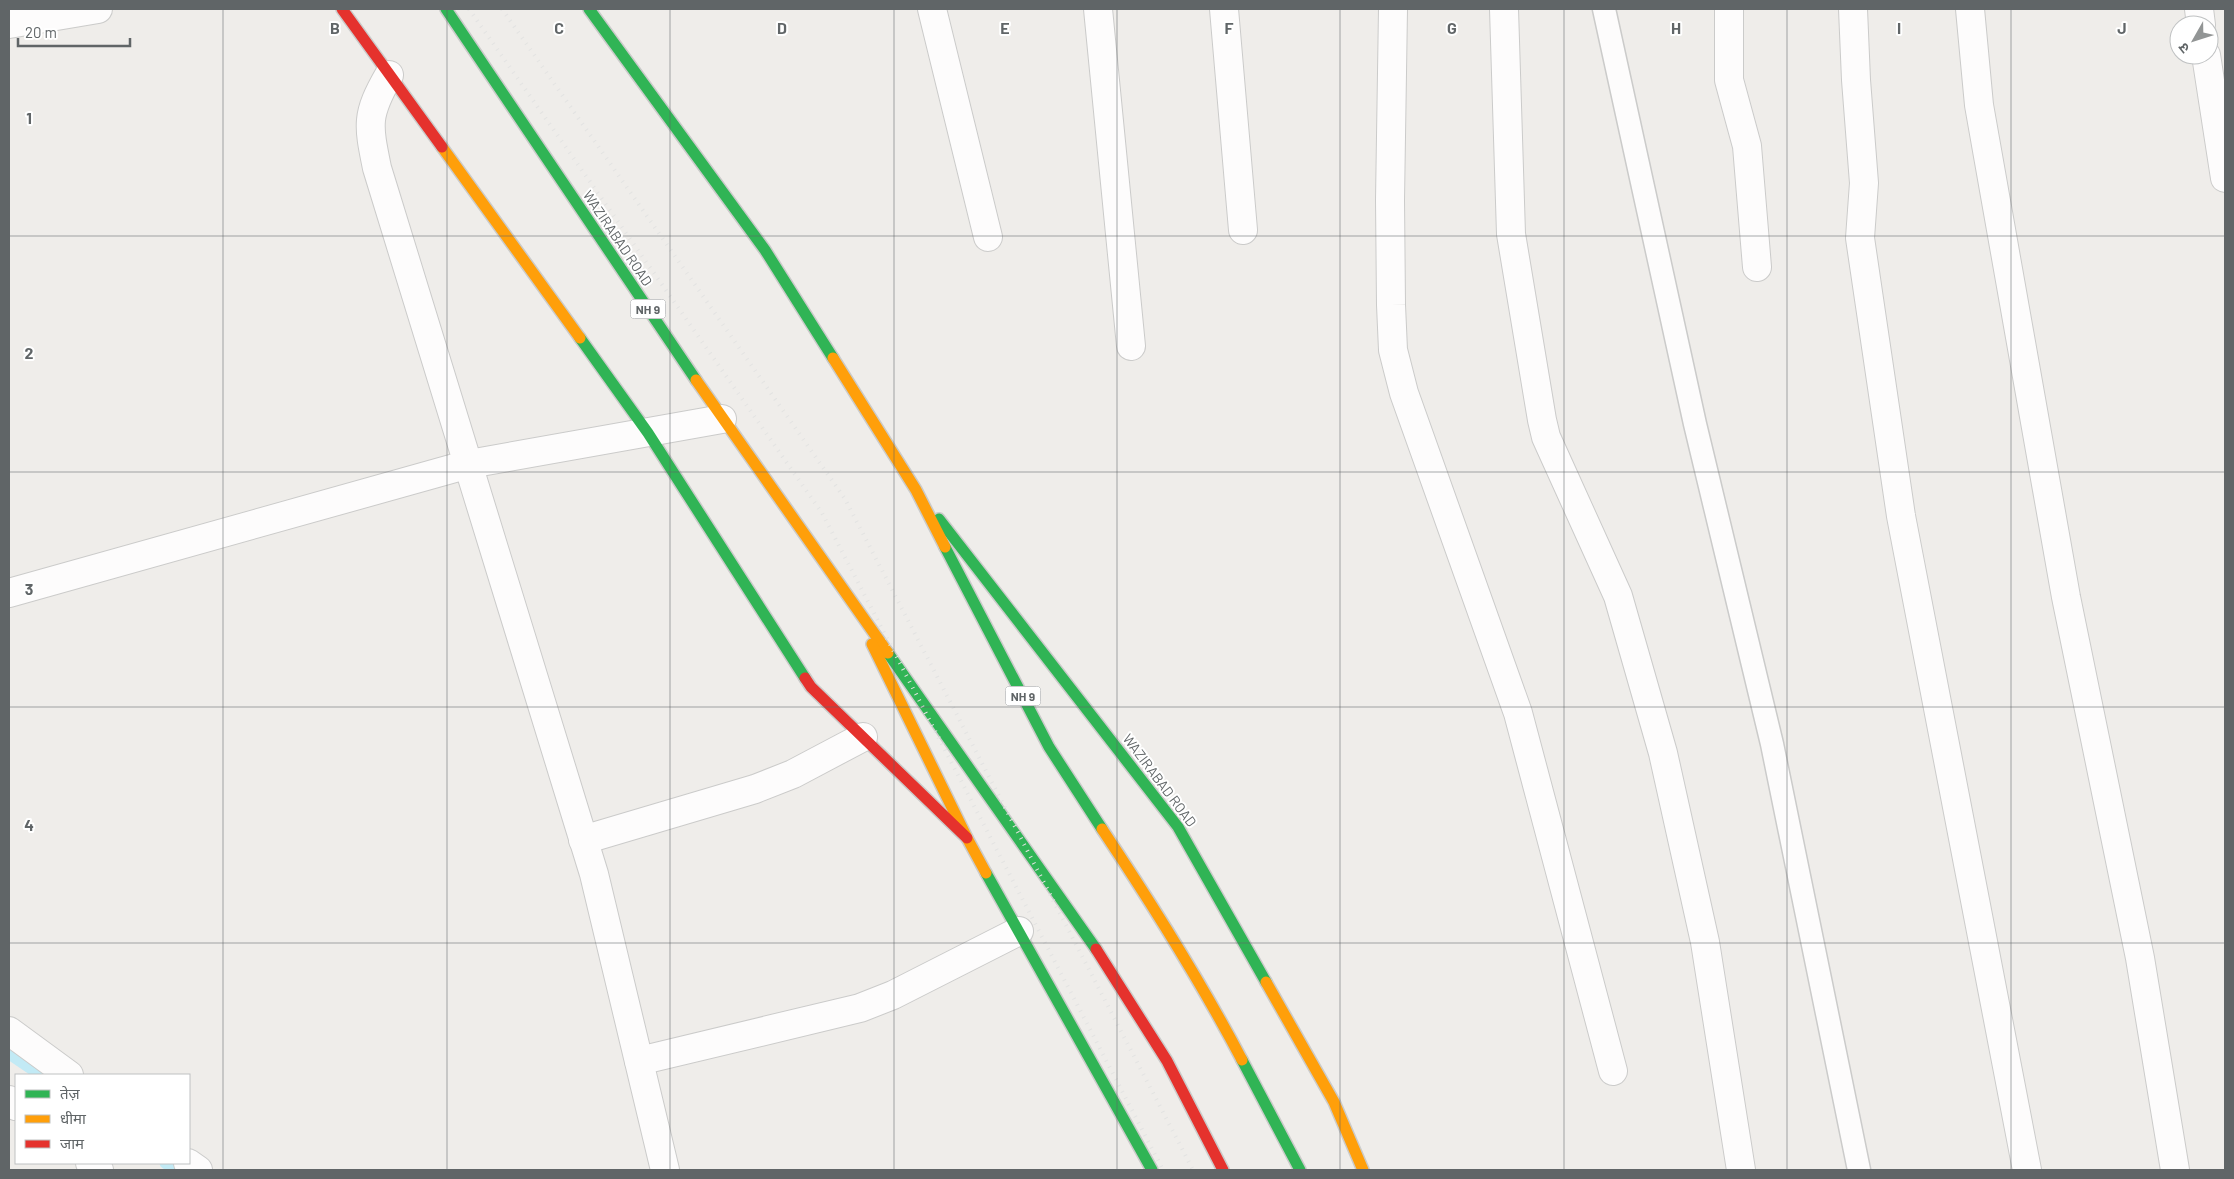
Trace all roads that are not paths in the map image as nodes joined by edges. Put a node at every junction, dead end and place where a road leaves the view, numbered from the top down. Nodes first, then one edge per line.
1 (98, 9) edge
2 (342, 9) edge
3 (446, 9) edge
4 (589, 9) edge
5 (932, 9) edge
6 (1098, 9) edge
7 (1224, 9) edge
8 (1393, 9) edge
9 (1504, 9) edge
10 (1604, 9) edge
11 (1728, 9) edge
12 (1853, 9) edge
13 (1970, 9) edge
14 (9, 24) edge
15 (2208, 65) edge
16 (389, 75) junction
17 (2225, 178) edge
18 (1243, 230) dead end
19 (988, 237) dead end
20 (1757, 267) dead end
21 (1131, 346) dead end
22 (722, 419) junction
23 (648, 432) junction
24 (469, 464) junction
25 (916, 490) junction
26 (9, 593) edge
27 (854, 607) junction
28 (863, 737) junction
29 (967, 838) junction
30 (583, 840) junction
31 (1019, 931) junction
32 (9, 1031) edge
33 (639, 1061) junction
34 (1613, 1071) dead end
35 (68, 1074) edge
36 (665, 1170) edge
37 (1152, 1170) edge
38 (1223, 1170) edge
39 (1300, 1170) edge
40 (1363, 1170) edge
41 (1741, 1170) edge
42 (1858, 1170) edge
43 (2027, 1170) edge
44 (2175, 1170) edge

1 - 14 street
2 - 16 main road
3 - 22 main road, WAZIRABAD ROAD / NH 9
4 - 25 main road, WAZIRABAD ROAD / NH 9
5 - 19 street
6 - 21 street
7 - 18 street
8 - 34 street
9 - 41 street
10 - 42 lane
11 - 20 street
12 - 43 street
13 - 44 street
15 - 17 street
16 - 23 main road
16 - 24 street
22 - 23 street
22 - 27 main road, WAZIRABAD ROAD / NH 9
23 - 24 street
23 - 28 main road
24 - 26 street
24 - 30 street
25 - 39 main road, WAZIRABAD ROAD / NH 9
25 - 40 main road, WAZIRABAD ROAD
27 - 29 main road, WAZIRABAD ROAD
27 - 38 main road, WAZIRABAD ROAD / NH 9
28 - 29 main road
28 - 30 street
29 - 31 main road, WAZIRABAD ROAD
30 - 33 street
31 - 33 street
31 - 37 main road, WAZIRABAD ROAD
32 - 35 street
33 - 36 street

